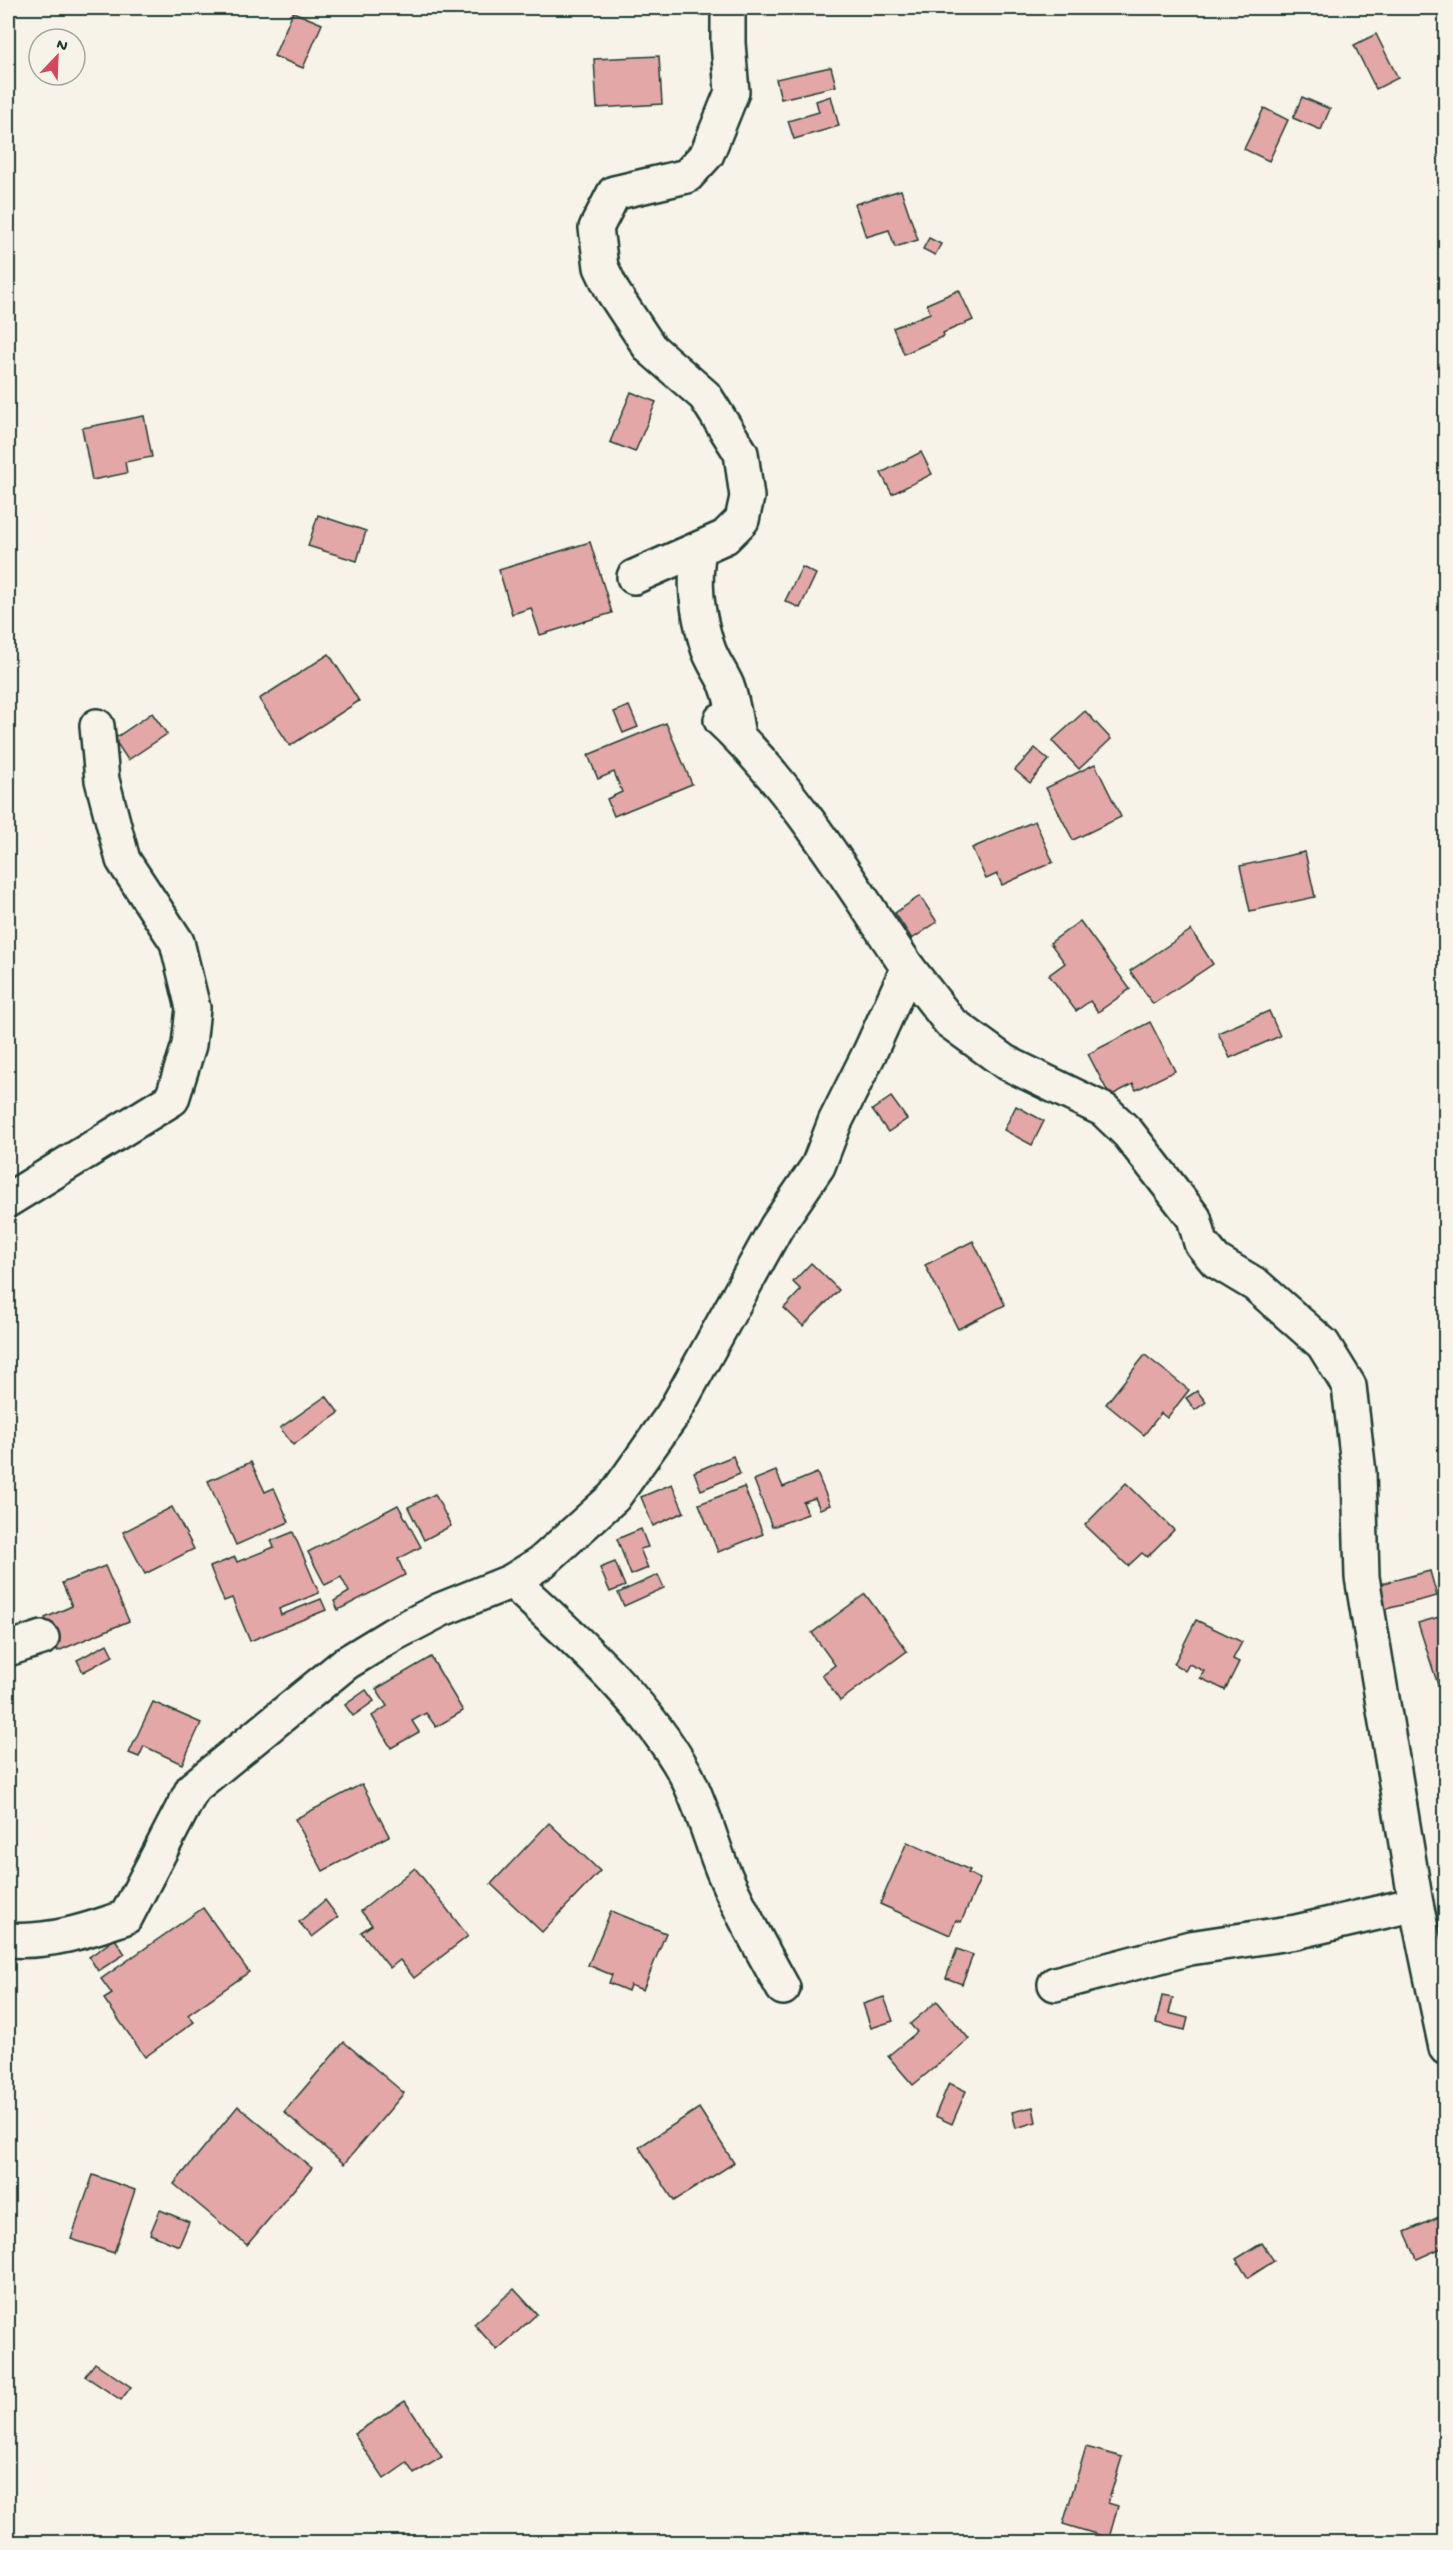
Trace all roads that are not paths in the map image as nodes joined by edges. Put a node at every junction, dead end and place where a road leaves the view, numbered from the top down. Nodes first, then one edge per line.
1 (728, 8) edge
2 (699, 550) junction
3 (634, 577) dead end
4 (97, 726) dead end
5 (908, 968) junction
6 (8, 1200) edge
7 (512, 1581) junction
8 (42, 1638) dead end
9 (8, 1648) edge
10 (1416, 1904) junction
11 (8, 1940) edge
12 (1055, 1983) dead end
13 (783, 1988) dead end
14 (1446, 2048) edge

1 - 2 street
2 - 3 street
2 - 5 street
4 - 6 street
5 - 7 street
5 - 10 street
7 - 11 street
7 - 13 street
8 - 9 street
10 - 12 street
10 - 14 street

